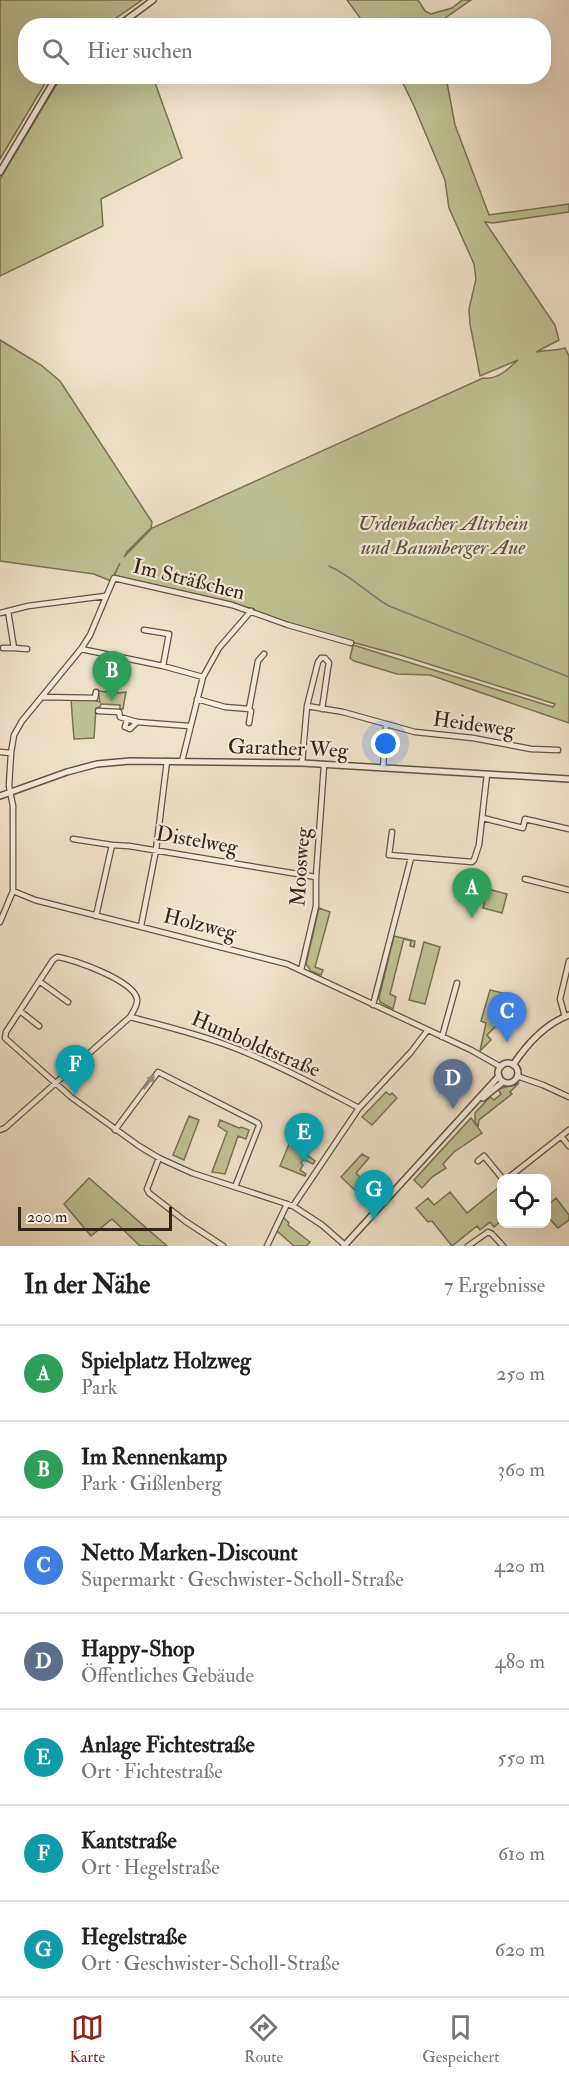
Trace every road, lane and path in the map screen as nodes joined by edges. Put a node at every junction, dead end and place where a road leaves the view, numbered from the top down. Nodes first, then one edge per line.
1 (153, 0) edge
2 (129, 18) edge
3 (52, 84) edge
4 (0, 172) edge
5 (105, 596) junction
6 (90, 598) junction
7 (100, 610) junction
8 (8, 611) junction
9 (251, 611) junction
10 (0, 613) edge
11 (144, 630) dead end
12 (351, 643) dead end
13 (3, 648) dead end
14 (14, 648) junction
15 (27, 649) dead end
16 (81, 649) junction
17 (264, 654) dead end
18 (163, 666) junction
19 (202, 677) junction
20 (96, 692) dead end
21 (42, 698) junction
22 (197, 699) junction
23 (307, 706) junction
24 (249, 709) junction
25 (322, 709) junction
26 (98, 711) dead end
27 (249, 723) dead end
28 (387, 725) junction
29 (189, 726) junction
30 (558, 750) dead end
31 (0, 752) edge
32 (10, 753) junction
33 (167, 761) junction
34 (182, 761) junction
35 (302, 764) junction
36 (324, 765) junction
37 (383, 768) junction
38 (487, 774) junction
39 (569, 779) edge
40 (10, 792) junction
41 (0, 796) edge
42 (483, 818) junction
43 (569, 830) edge
44 (392, 832) dead end
45 (73, 839) dead end
46 (112, 845) junction
47 (156, 850) junction
48 (411, 858) junction
49 (316, 877) junction
50 (525, 879) dead end
51 (569, 890) edge
52 (13, 891) junction
53 (96, 916) junction
54 (0, 922) edge
55 (141, 926) junction
56 (569, 961) edge
57 (301, 970) junction
58 (39, 981) junction
59 (458, 983) dead end
60 (68, 1002) dead end
61 (373, 1005) junction
62 (20, 1011) junction
63 (567, 1016) edge
64 (130, 1017) junction
65 (39, 1026) dead end
66 (427, 1030) junction
67 (442, 1037) junction
68 (513, 1065) junction
69 (501, 1067) junction
70 (499, 1076) junction
71 (517, 1076) junction
72 (503, 1082) junction
73 (56, 1084) junction
74 (569, 1097) edge
75 (474, 1104) junction
76 (359, 1108) junction
77 (0, 1130) edge
78 (116, 1130) junction
79 (569, 1130) edge
80 (561, 1136) junction
81 (569, 1146) edge
82 (159, 1158) junction
83 (478, 1161) dead end
84 (498, 1174) edge
85 (514, 1174) edge
86 (235, 1188) junction
87 (290, 1205) junction
88 (223, 1246) edge
89 (267, 1246) edge
90 (345, 1246) edge
91 (468, 1246) edge
92 (503, 1246) edge

1 - 2 street
3 - 4 street
5 - 6 street
5 - 7 street, Im Sträßchen
5 - 9 street, Im Sträßchen
6 - 7 street
6 - 8 street
7 - 16 street, Im Sträßchen
8 - 10 street
8 - 14 street
9 - 12 street, Im Sträßchen
9 - 19 street
11 - 18 street
13 - 14 street
14 - 15 street
16 - 18 street
16 - 21 street, Im Sträßchen
17 - 24 street
18 - 19 street
19 - 22 street
20 - 21 street
21 - 32 street, Im Sträßchen
22 - 24 street
22 - 29 street
23 - 25 street, Heideweg
23 - 25 street
23 - 35 street
24 - 27 street
25 - 28 street, Heideweg
26 - 29 street
28 - 30 street, Heideweg
28 - 37 street
29 - 34 street
31 - 32 street
32 - 40 street, Im Sträßchen
33 - 34 street, Garather Weg
33 - 40 street, Garather Weg
33 - 47 street
34 - 35 street, Garather Weg
35 - 36 street, Garather Weg
36 - 37 street, Garather Weg
36 - 49 street, Moosweg
37 - 38 street, Garather Weg
38 - 39 street, Garather Weg
38 - 42 street
40 - 41 street, Garather Weg
40 - 52 street, Im Sträßchen
42 - 43 street
42 - 48 street
44 - 48 street
45 - 46 street, Distelweg
46 - 47 street, Distelweg
46 - 53 street
47 - 49 street, Distelweg
47 - 55 street
48 - 61 street
49 - 57 street, Moosweg
50 - 51 street
52 - 53 street, Holzweg
52 - 54 street
53 - 55 street, Holzweg
55 - 57 street, Holzweg
56 - 63 street
57 - 61 street, Holzweg
58 - 60 street
58 - 62 street
58 - 64 street
59 - 67 street
61 - 66 street, Holzweg
62 - 65 street
62 - 73 street
63 - 68 street
64 - 73 street
64 - 76 street, Humboldtstraße
66 - 67 street, Holzweg
66 - 76 street
67 - 69 street, Holzweg
68 - 69 street
68 - 71 street
69 - 70 street
70 - 72 street
70 - 75 street
71 - 72 street
71 - 74 street
72 - 75 street
73 - 77 street
73 - 78 street
75 - 90 street
76 - 87 street
78 - 82 street
78 -> 86 street
79 - 80 street
80 - 81 street
80 - 85 street
82 - 86 street
82 - 88 street
83 - 84 street
86 - 87 street
87 - 89 street
87 - 90 street
91 - 92 street

